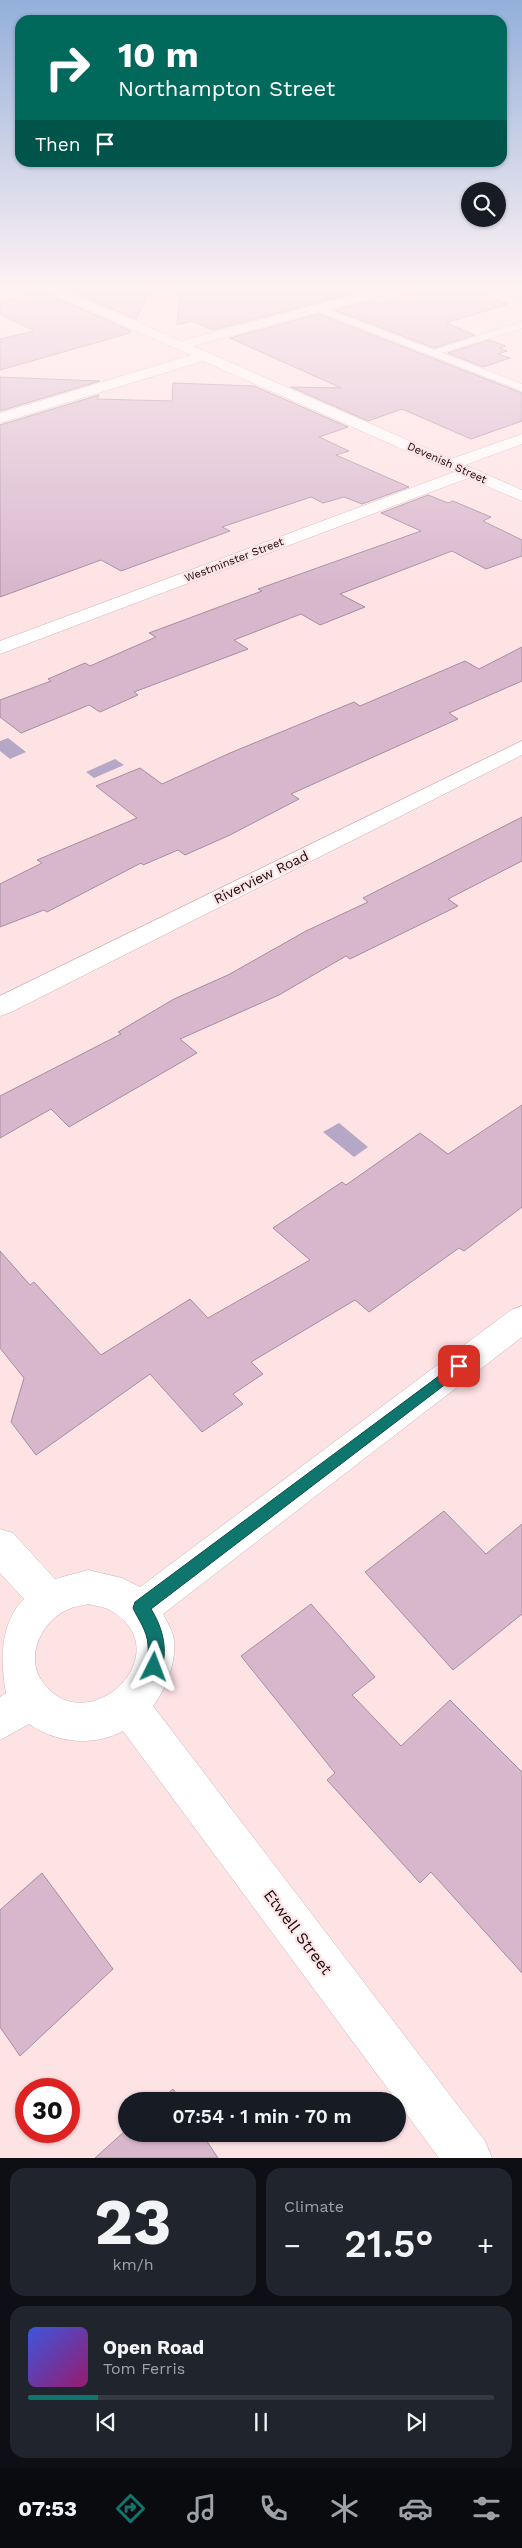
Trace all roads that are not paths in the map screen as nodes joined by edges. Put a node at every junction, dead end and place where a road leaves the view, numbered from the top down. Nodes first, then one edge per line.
1 (106, 386) edge
2 (272, 386) edge
3 (0, 418) edge
4 (522, 438) edge
5 (452, 464) junction
6 (469, 472) junction
7 (522, 496) edge
8 (0, 648) edge
9 (522, 747) edge
10 (0, 1007) edge
11 (522, 1319) edge
12 (0, 1545) edge
13 (50, 1599) junction
14 (141, 1608) junction
15 (128, 1706) junction
16 (15, 1710) edge
17 (468, 2158) edge

1 - 3 street
2 - 5 street, Devenish Street
4 - 5 street
5 - 6 street, Devenish Street
6 - 7 street, Devenish Street
6 - 8 street, Westminster Street
9 - 10 street, Riverview Road
11 - 14 street
12 - 13 street
13 - 14 street
13 - 16 street
14 - 15 street
15 - 16 street
15 - 17 street, Etwell Street

